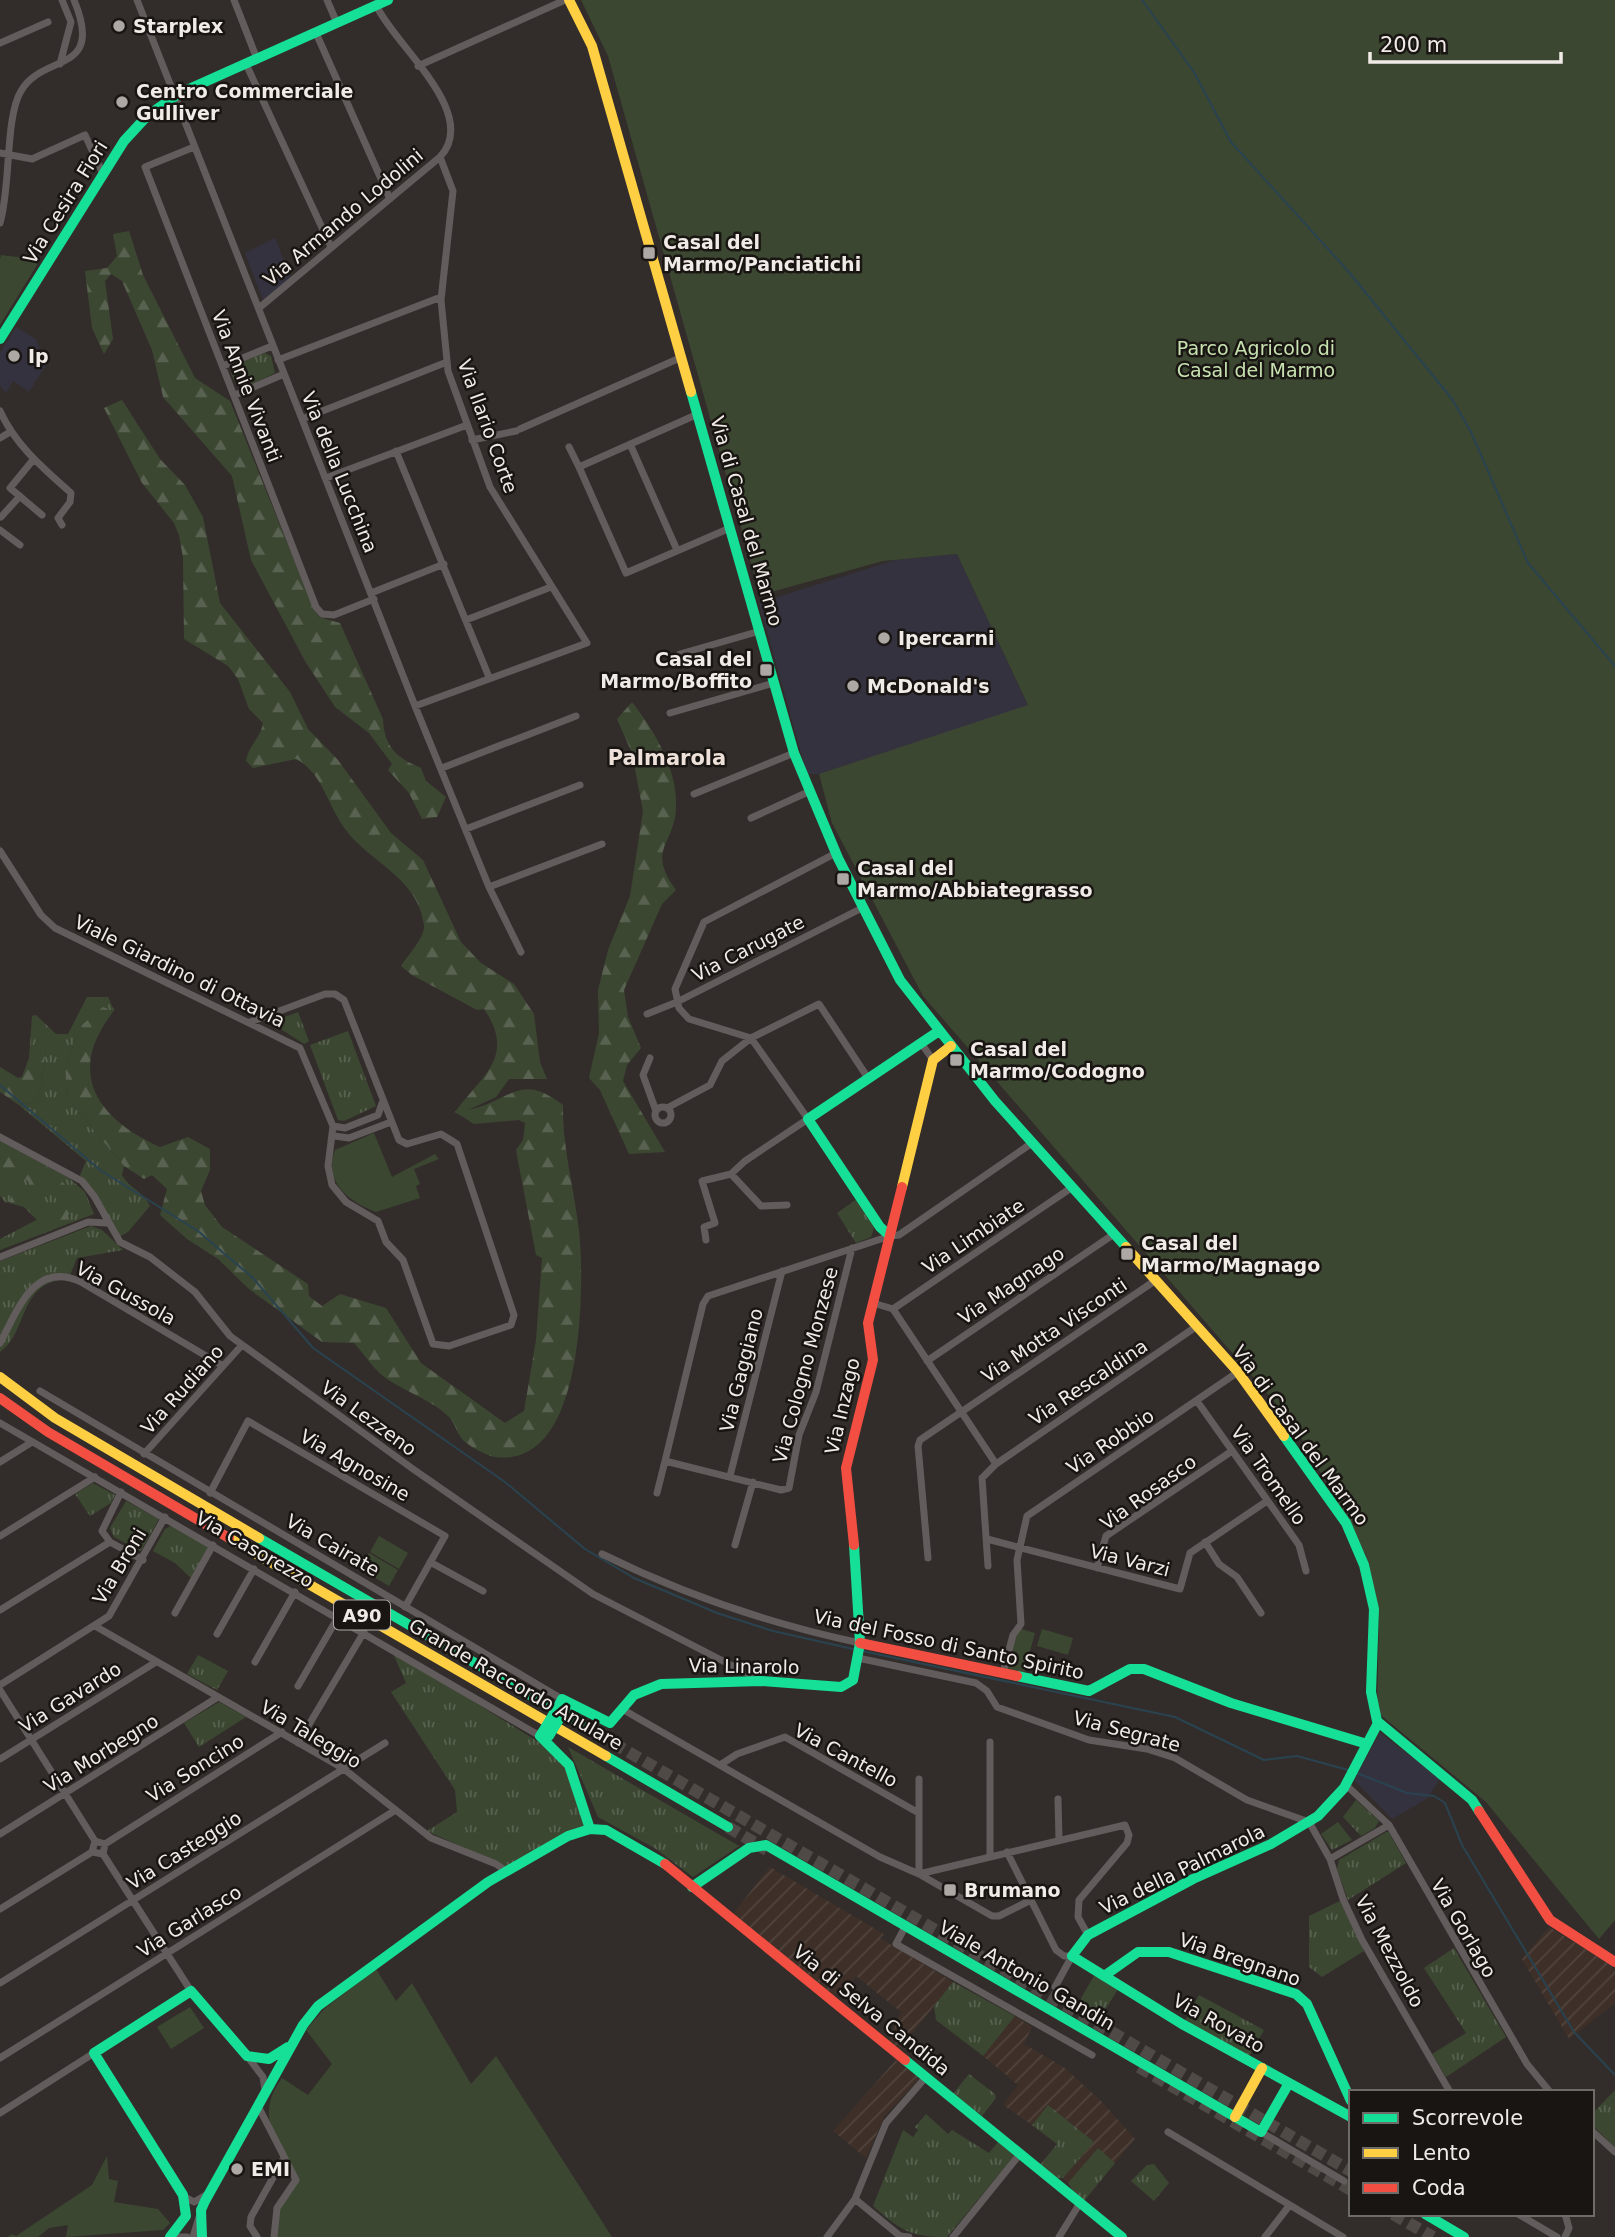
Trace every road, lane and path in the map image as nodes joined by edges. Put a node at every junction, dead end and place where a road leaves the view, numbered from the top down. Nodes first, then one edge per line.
1 (62, 0) edge
2 (74, 0) edge
3 (137, 0) edge
4 (234, 0) edge
5 (327, 0) edge
6 (388, 0) edge
7 (567, 0) edge
8 (376, 5) junction
9 (48, 22) dead end
10 (337, 23) junction
11 (316, 33) junction
12 (0, 43) edge
13 (257, 59) junction
14 (60, 64) junction
15 (246, 64) junction
16 (418, 66) junction
17 (175, 96) junction
18 (194, 147) junction
19 (0, 153) edge
20 (11, 155) junction
21 (440, 157) junction
22 (103, 174) junction
23 (0, 181) edge
24 (8, 190) junction
25 (390, 200) junction
26 (0, 223) edge
27 (331, 247) junction
28 (441, 297) junction
29 (259, 308) junction
30 (0, 339) edge
31 (272, 346) junction
32 (682, 357) junction
33 (278, 360) junction
34 (447, 362) junction
35 (223, 366) junction
36 (284, 374) junction
37 (235, 395) junction
38 (0, 411) edge
39 (698, 414) junction
40 (302, 419) junction
41 (467, 425) junction
42 (10, 432) junction
43 (0, 438) edge
44 (472, 440) junction
45 (630, 444) junction
46 (569, 447) dead end
47 (396, 451) junction
48 (33, 460) junction
49 (579, 467) junction
50 (326, 478) junction
51 (10, 488) junction
52 (0, 490) edge
53 (20, 496) junction
54 (42, 514) dead end
55 (0, 516) edge
56 (62, 525) dead end
57 (730, 528) junction
58 (0, 530) edge
59 (20, 545) dead end
60 (677, 550) junction
61 (444, 565) junction
62 (551, 587) junction
63 (372, 596) junction
64 (466, 620) junction
65 (760, 631) junction
66 (680, 654) dead end
67 (489, 677) junction
68 (774, 683) junction
69 (415, 706) junction
70 (670, 713) dead end
71 (576, 716) dead end
72 (794, 753) junction
73 (442, 768) junction
74 (580, 785) dead end
75 (808, 792) junction
76 (694, 794) dead end
77 (751, 818) dead end
78 (466, 829) junction
79 (602, 845) dead end
80 (0, 851) edge
81 (836, 853) junction
82 (489, 887) junction
83 (862, 908) junction
84 (521, 952) dead end
85 (677, 1002) junction
86 (647, 1014) dead end
87 (271, 1016) junction
88 (250, 1022) junction
89 (939, 1031) junction
90 (269, 1032) junction
91 (751, 1038) junction
92 (921, 1043) junction
93 (951, 1046) junction
94 (650, 1058) dead end
95 (933, 1060) junction
96 (868, 1078) junction
97 (382, 1100) junction
98 (667, 1108) junction
99 (656, 1111) junction
100 (808, 1119) junction
101 (391, 1122) junction
102 (333, 1126) junction
103 (334, 1136) junction
104 (0, 1137) edge
105 (1032, 1143) junction
106 (731, 1174) junction
107 (1071, 1188) junction
108 (787, 1205) dead end
109 (107, 1223) junction
110 (1114, 1234) junction
111 (890, 1236) junction
112 (706, 1240) dead end
113 (852, 1248) junction
114 (0, 1257) edge
115 (782, 1272) junction
116 (1156, 1280) junction
117 (873, 1303) junction
118 (893, 1309) junction
119 (1197, 1326) junction
120 (0, 1343) edge
121 (242, 1345) junction
122 (927, 1361) junction
123 (223, 1366) junction
124 (1238, 1372) junction
125 (0, 1377) edge
126 (40, 1391) dead end
127 (0, 1398) edge
128 (1197, 1401) junction
129 (959, 1409) junction
130 (0, 1423) edge
131 (32, 1442) junction
132 (1232, 1451) junction
133 (144, 1454) junction
134 (665, 1461) junction
135 (0, 1462) edge
136 (996, 1464) junction
137 (730, 1476) junction
138 (95, 1477) junction
139 (752, 1482) junction
140 (121, 1492) junction
141 (210, 1493) junction
142 (657, 1493) dead end
143 (1267, 1501) junction
144 (165, 1517) junction
145 (0, 1536) edge
146 (987, 1539) junction
147 (110, 1542) junction
148 (1205, 1542) junction
149 (213, 1545) junction
150 (735, 1545) dead end
151 (1018, 1547) junction
152 (602, 1554) dead end
153 (929, 1558) dead end
154 (143, 1560) junction
155 (430, 1562) junction
156 (988, 1566) dead end
157 (1097, 1568) junction
158 (254, 1569) junction
159 (1306, 1570) dead end
160 (482, 1591) dead end
161 (295, 1592) junction
162 (405, 1607) junction
163 (0, 1610) edge
164 (1261, 1612) dead end
165 (175, 1613) dead end
166 (338, 1617) junction
167 (95, 1626) junction
168 (364, 1632) junction
169 (217, 1634) dead end
170 (860, 1643) junction
171 (858, 1658) junction
172 (156, 1662) junction
173 (255, 1662) dead end
174 (1003, 1673) junction
175 (761, 1681) junction
176 (298, 1686) dead end
177 (0, 1688) edge
178 (219, 1697) junction
179 (564, 1702) junction
180 (622, 1709) junction
181 (611, 1723) joint
182 (1378, 1723) junction
183 (582, 1725) tunnel mouth
184 (282, 1732) junction
185 (544, 1736) junction
186 (31, 1741) junction
187 (298, 1742) junction
188 (990, 1742) dead end
189 (385, 1743) dead end
190 (1367, 1744) junction
191 (0, 1759) edge
192 (720, 1765) junction
193 (344, 1769) junction
194 (1350, 1777) junction
195 (919, 1779) dead end
196 (65, 1794) junction
197 (1058, 1799) dead end
198 (394, 1811) junction
199 (918, 1812) junction
200 (1309, 1822) junction
201 (1389, 1825) junction
202 (728, 1827) tunnel mouth
203 (590, 1829) junction
204 (0, 1835) edge
205 (1059, 1840) junction
206 (95, 1841) junction
207 (105, 1844) junction
208 (92, 1852) junction
209 (1007, 1852) junction
210 (103, 1854) junction
211 (990, 1856) junction
212 (1330, 1859) junction
213 (506, 1871) junction
214 (919, 1874) junction
215 (692, 1887) junction
216 (1031, 1900) junction
217 (132, 1901) junction
218 (0, 1909) edge
219 (906, 1925) junction
220 (1088, 1935) junction
221 (166, 1954) junction
222 (1072, 1956) junction
223 (1615, 1962) edge
224 (1104, 1976) junction
225 (0, 1983) edge
226 (1055, 1987) dead end
227 (191, 1991) junction
228 (294, 2039) junction
229 (94, 2053) junction
230 (1092, 2054) dead end
231 (247, 2056) junction
232 (0, 2058) edge
233 (1262, 2068) junction
234 (926, 2077) junction
235 (1289, 2083) junction
236 (265, 2090) junction
237 (1449, 2090) edge
238 (1548, 2090) edge
239 (1349, 2097) edge
240 (258, 2106) junction
241 (0, 2113) edge
242 (1235, 2117) junction
243 (1349, 2117) edge
244 (248, 2124) junction
245 (267, 2124) junction
246 (1168, 2132) dead end
247 (1261, 2132) junction
248 (1594, 2133) edge
249 (1615, 2152) edge
250 (1020, 2154) junction
251 (284, 2158) junction
252 (1344, 2181) dead end
253 (210, 2192) junction
254 (183, 2195) junction
255 (855, 2199) junction
256 (1080, 2203) junction
257 (1290, 2206) junction
258 (201, 2210) junction
259 (1429, 2216) edge
260 (1521, 2216) edge
261 (1566, 2216) edge
262 (170, 2237) edge
263 (175, 2237) edge
264 (187, 2237) edge
265 (193, 2237) edge
266 (202, 2237) edge
267 (257, 2237) edge
268 (274, 2237) edge
269 (827, 2237) edge
270 (909, 2237) edge
271 (953, 2237) edge
272 (1059, 2237) edge
273 (1122, 2237) edge
274 (1265, 2237) edge
275 (1343, 2237) edge
276 (1464, 2237) edge
277 (1557, 2237) edge
278 (1565, 2237) edge

1 - 14 street
2 - 14 street
3 - 17 street, Via della Lucchina
4 - 13 street
5 - 10 street
6 - 8 main road, Via Cesira Fiori
7 - 16 street
7 - 32 main road, Via di Casal del Marmo
8 - 10 main road, Via Cesira Fiori
8 - 16 street, Via Armando Lodolini
9 - 12 street
10 - 11 main road, Via Cesira Fiori
11 - 13 main road, Via Cesira Fiori
11 - 25 street
13 - 15 main road, Via Cesira Fiori
14 - 20 street
15 - 17 main road, Via Cesira Fiori
15 - 27 street
16 - 21 street, Via Armando Lodolini
17 - 18 street, Via della Lucchina
17 - 22 main road, Via Cesira Fiori
18 - 29 street, Via della Lucchina
18 - 35 street, Via Annie Vivanti
19 - 20 street
20 - 22 street
20 - 24 street
21 - 25 street, Via Armando Lodolini
21 - 28 street, Via Ilario Corte
22 - 30 main road, Via Cesira Fiori
23 - 24 street
24 - 26 street
25 - 27 street, Via Armando Lodolini
27 - 29 street, Via Armando Lodolini
28 - 33 street
28 - 34 street, Via Ilario Corte
29 - 31 street, Via della Lucchina
31 - 33 street, Via della Lucchina
31 - 35 street
32 - 39 main road, Via di Casal del Marmo
32 - 44 street
33 - 36 street, Via della Lucchina
34 - 40 street
34 - 41 street, Via Ilario Corte
35 - 37 street, Via Annie Vivanti
36 - 37 street
36 - 40 street, Via della Lucchina
37 - 63 street, Via Annie Vivanti
38 - 42 street
39 - 45 street
39 - 57 main road, Via di Casal del Marmo
40 - 50 street, Via della Lucchina
41 - 44 street, Via Ilario Corte
41 - 47 street
42 - 43 street
42 - 48 street
44 - 62 street, Via Ilario Corte
45 - 49 street
45 - 60 street
46 - 49 street
47 - 50 street
47 - 61 street
48 - 51 street
48 - 56 street
49 - 60 street
50 - 63 street, Via della Lucchina
51 - 52 street
51 - 53 street
53 - 54 street
53 - 55 street
57 - 60 street
57 - 65 main road, Via di Casal del Marmo
58 - 59 street
61 - 63 street
61 - 64 street
62 - 64 street
62 - 67 street, Via Ilario Corte
63 - 69 street, Via della Lucchina
64 - 67 street
65 - 66 street
65 - 68 main road, Via di Casal del Marmo
67 - 69 street
68 - 70 street
68 - 72 main road, Via di Casal del Marmo
69 - 73 street, Via della Lucchina
71 - 73 street
72 - 75 main road, Via di Casal del Marmo
72 - 76 street
73 - 78 street, Via della Lucchina
74 - 78 street
75 - 77 street
75 - 81 main road, Via di Casal del Marmo
78 - 82 street, Via della Lucchina
79 - 82 street
80 - 88 street, Viale Giardino di Ottavia
81 - 83 main road, Via di Casal del Marmo
81 - 85 street
82 - 84 street, Via della Lucchina
83 - 85 street, Via Carugate
83 - 89 main road, Via di Casal del Marmo
85 - 86 street, Via Carugate
85 - 91 street
87 - 88 street
87 - 90 street
87 - 97 street
88 - 90 street, Viale Giardino di Ottavia
89 - 92 main road
89 - 93 main road, Via di Casal del Marmo
90 - 102 street, Viale Giardino di Ottavia
91 - 96 street
91 - 98 street
91 - 100 street
92 - 95 street
92 - 96 main road
93 - 95 main road
93 - 105 main road, Via di Casal del Marmo
94 - 99 street
95 - 111 main road, Via Inzago
96 - 100 main road
97 - 101 street
97 - 102 street
98 - 99 street
98 - 99 street
100 - 106 street
100 - 111 main road
101 - 103 street
101 - 103 street, Viale Giardino di Ottavia
102 - 103 street, Viale Giardino di Ottavia
104 - 109 street, Via Lezzeno
105 - 107 main road, Via di Casal del Marmo
105 - 111 street, Via Cologno Monzese
106 - 108 street
106 - 112 street
107 - 110 main road, Via di Casal del Marmo
107 - 118 street, Via Limbiate
109 - 114 street
109 - 121 street, Via Lezzeno
110 - 116 main road, Via di Casal del Marmo
110 - 122 street, Via Magnago
111 - 113 street, Via Cologno Monzese
111 - 117 main road, Via Inzago
113 - 115 street, Via Cologno Monzese
113 - 139 street, Via Cologno Monzese
115 - 134 street, Via Cologno Monzese
115 - 137 street, Via Gaggiano
116 - 119 main road, Via di Casal del Marmo
116 - 129 street, Via Motta Visconti
117 - 118 street
117 - 170 main road, Via Inzago
118 - 122 street
119 - 124 main road, Via di Casal del Marmo
119 - 136 street, Via Rescaldina
120 - 123 street, Via Gussola
121 - 123 street, Via Rudiano
121 - 175 street, Via Lezzeno
122 - 129 street
123 - 133 street, Via Rudiano
124 - 128 street, Via Robbio
124 - 182 main road, Via di Casal del Marmo
125 - 183 main road, Grande Raccordo Anulare / A90
126 - 133 street, Via Cairate
127 - 202 main road, Grande Raccordo Anulare / A90
128 - 132 street, Via Tromello
128 - 151 street, Via Robbio
129 - 136 street
129 - 153 street, Via Motta Visconti
130 - 131 street, Via Casorezzo
131 - 135 street
131 - 138 street, Via Casorezzo
132 - 143 street, Via Tromello
132 - 157 street, Via Rosasco
133 - 141 street, Via Cairate
134 - 137 street, Via Cologno Monzese
134 - 142 street, Via Cologno Monzese
136 - 146 street
137 - 139 street, Via Cologno Monzese
138 - 140 street, Via Casorezzo
138 - 145 street
139 - 150 street
140 - 144 street, Via Casorezzo
140 - 147 street
141 - 155 street, Via Agnosine
141 - 162 street, Via Cairate
143 - 148 street, Via Varzi
143 - 159 street, Via Tromello
144 - 149 street, Via Casorezzo
144 - 154 street, Via Broni
146 - 151 street, Via Varzi
146 - 156 street
147 - 154 street
147 - 163 street
148 - 157 street, Via Varzi
148 - 164 street
149 - 158 street, Via Casorezzo
149 - 165 street
151 - 157 street, Via Varzi
151 - 174 street
152 - 170 street, Via del Fosso di Santo Spirito
154 - 167 street, Via Broni
155 - 160 street
155 - 162 street, Via Agnosine
158 - 161 street, Via Casorezzo
158 - 169 street
161 - 166 street, Via Casorezzo
161 - 173 street
162 - 179 street, Via Cairate
166 - 168 street, Via Casorezzo
166 - 176 street
167 - 172 street, Via Taleggio
167 - 177 street, Via Broni
168 - 185 street, Via Casorezzo
168 - 187 street
170 - 171 main road, Via Linarolo
170 - 174 main road, Via del Fosso di Santo Spirito
171 - 175 main road, Via Linarolo
171 - 200 street, Via Segrate
172 - 178 street, Via Taleggio
172 - 186 street, Via Gavardo
174 - 190 main road, Via del Fosso di Santo Spirito
175 - 180 main road, Via Linarolo
177 - 186 street
178 - 184 street, Via Taleggio
178 - 196 street, Via Morbegno
179 - 181 main road, Via Cairate
179 - 185 main road, bridge
180 - 181 main road, Via Linarolo
180 - 192 street
182 - 190 main road, Via della Palmarola
182 - 223 main road
184 - 187 street, Via Taleggio
184 - 207 street, Via Soncino
185 - 203 main road, Via Casorezzo
186 - 191 street, Via Gavardo
186 - 196 street
187 - 193 street, Via Taleggio
188 - 211 street
189 - 193 street, Via Casteggio
190 - 194 main road, Via della Palmarola
192 - 199 street, Via Cantello
192 - 214 street
193 - 198 street, Via Taleggio
193 - 217 street, Via Casteggio
194 - 200 main road, Via della Palmarola
194 - 201 street, Via Gorlago
195 - 199 street
196 - 204 street, Via Morbegno
196 - 206 street
197 - 205 street
198 - 213 street, Via Taleggio
198 - 221 street, Via Garlasco
199 - 214 street
200 - 212 street, Via Mezzoldo
200 - 220 main road, Via della Palmarola
201 - 212 street
201 - 238 street, Via Gorlago
203 - 213 main road
203 - 215 main road, Via di Selva Candida
205 - 209 street, Via della Palmarola
205 - 220 street, Via della Palmarola
206 - 207 street
206 - 208 street
207 - 210 street
208 - 210 street
208 - 218 street
209 - 211 street, Via della Palmarola
209 - 216 street
210 - 217 street
211 - 214 street, Via della Palmarola
212 - 237 street, Via Mezzoldo
213 - 228 main road
214 - 216 street
215 - 219 main road, Viale Antonio Gandin
215 - 234 main road, Via di Selva Candida
216 - 222 street
217 - 221 street
217 - 225 street, Via Casteggio
219 - 230 street
219 - 242 main road, Viale Antonio Gandin
220 - 222 main road
221 - 227 street
221 - 232 street, Via Garlasco
222 - 224 main road, Via Rovato
222 - 226 street
224 - 233 main road, Via Rovato
224 - 239 main road, Via Bregnano
227 - 229 main road
227 - 231 main road
228 - 231 main road
228 - 236 main road
229 - 241 street
229 - 254 main road
231 - 236 street
233 - 235 main road, Via Rovato
233 - 242 main road
234 - 250 main road, Via di Selva Candida
234 - 255 street
235 - 243 main road, Via Rovato
235 - 247 main road
236 - 240 main road
240 - 244 main road
240 - 245 street
242 - 247 main road, Viale Antonio Gandin
244 - 245 street
244 - 253 main road
245 - 251 street
246 - 257 street
247 - 252 street, Viale Antonio Gandin
248 - 249 street
250 - 256 main road, Via di Selva Candida
250 - 271 street
251 - 267 street
251 - 268 street
253 - 254 street
253 - 258 main road
254 - 262 main road
255 - 269 street
255 - 270 street
256 - 272 street
256 - 273 main road, Via di Selva Candida
257 - 274 street
257 - 275 street
258 - 265 street
258 - 266 main road
259 - 276 main road
260 - 277 street
261 - 278 street
263 - 264 street

